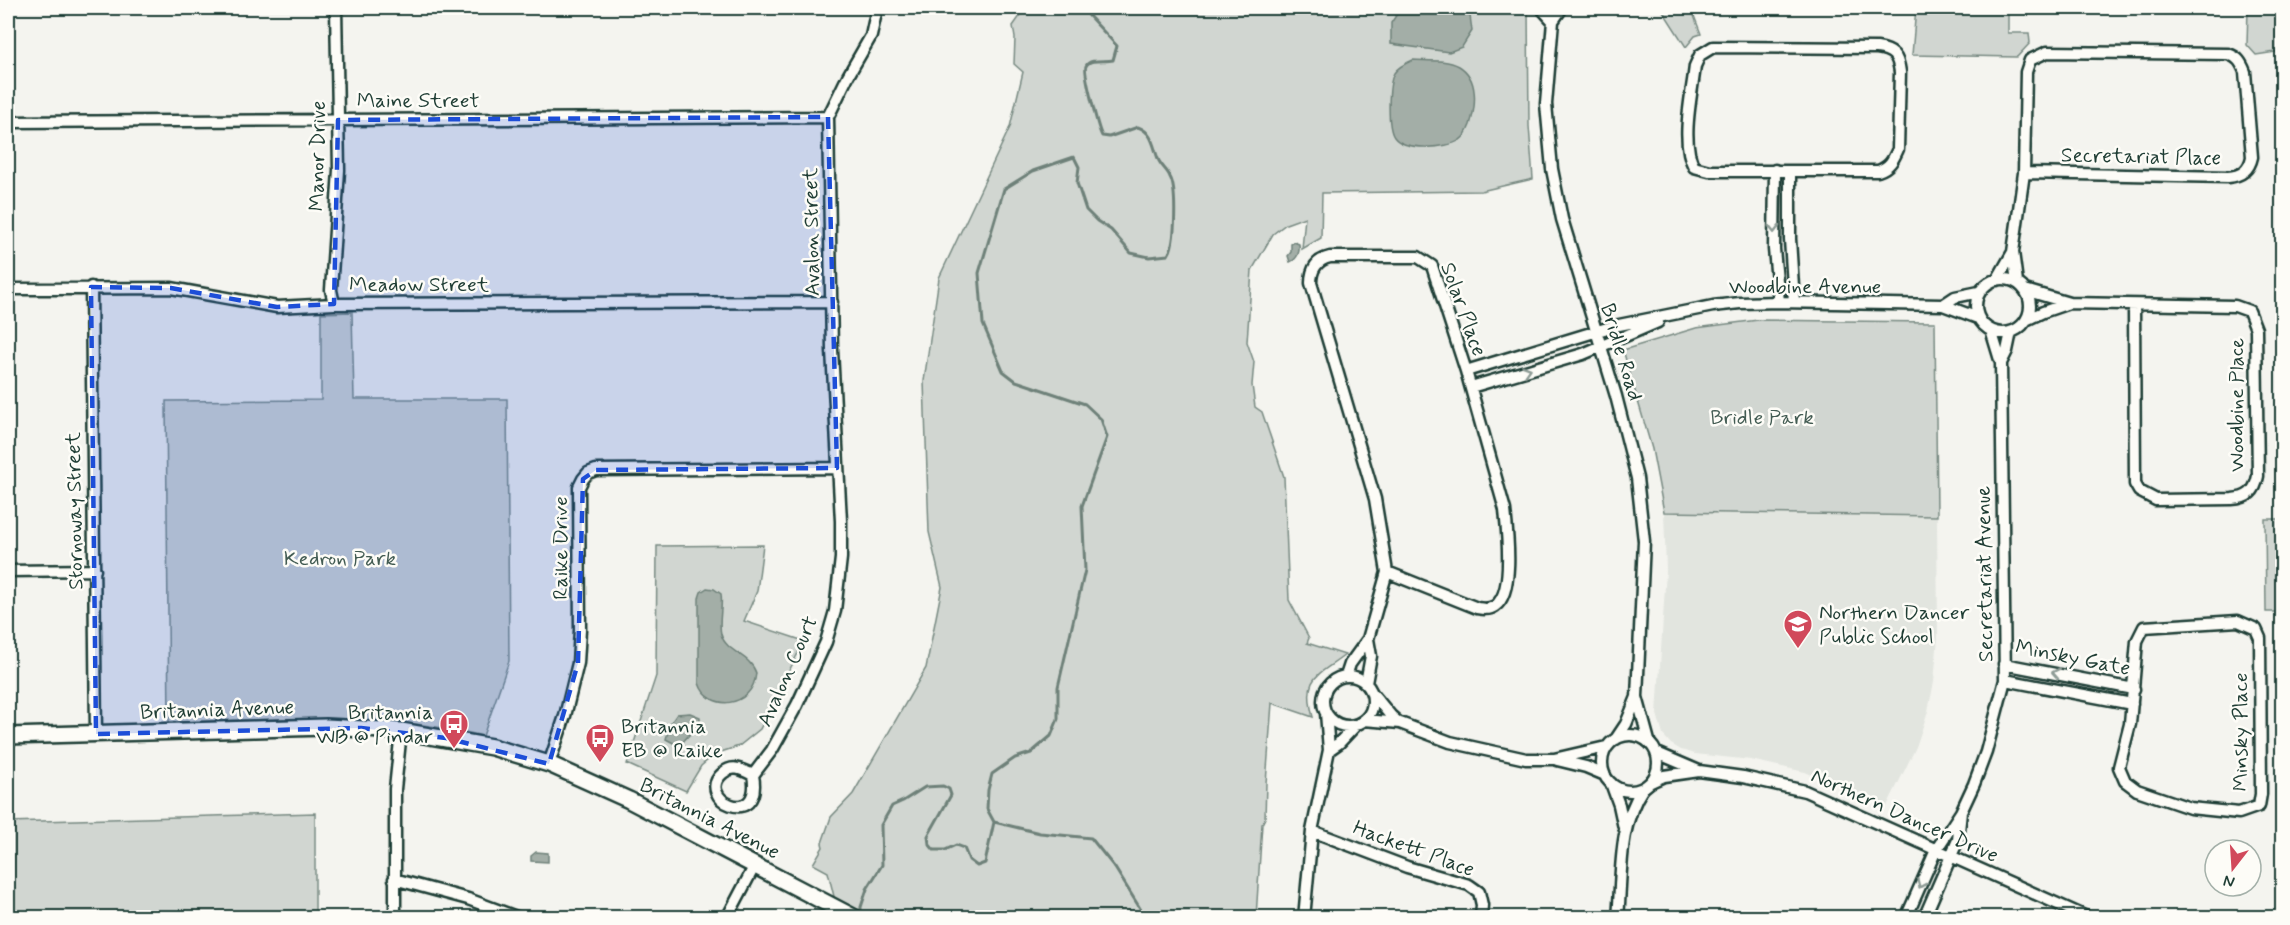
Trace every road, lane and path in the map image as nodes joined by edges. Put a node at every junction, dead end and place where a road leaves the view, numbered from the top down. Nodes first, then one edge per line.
1 (336, 8) edge
2 (877, 8) edge
3 (1544, 8) edge
4 (1562, 8) edge
5 (1553, 21) junction
6 (828, 117) junction
7 (338, 120) junction
8 (8, 123) edge
9 (1775, 170) junction
10 (1790, 171) junction
11 (2024, 173) junction
12 (2013, 252) junction
13 (1997, 280) junction
14 (2021, 286) junction
15 (91, 287) junction
16 (8, 289) edge
17 (1979, 292) junction
18 (832, 302) junction
19 (1779, 302) junction
20 (1794, 302) junction
21 (2069, 303) junction
22 (334, 304) junction
23 (1943, 305) junction
24 (2134, 305) junction
25 (1669, 317) junction
26 (1978, 318) junction
27 (2026, 320) junction
28 (1991, 330) junction
29 (1596, 332) junction
30 (2011, 332) junction
31 (1601, 347) junction
32 (2001, 363) junction
33 (1466, 371) junction
34 (1471, 387) junction
35 (837, 468) junction
36 (95, 570) junction
37 (8, 571) edge
38 (1387, 572) junction
39 (1368, 639) junction
40 (2004, 664) junction
41 (1346, 676) junction
42 (2005, 680) junction
43 (1369, 688) junction
44 (2134, 689) junction
45 (1637, 697) junction
46 (2132, 704) junction
47 (1326, 713) junction
48 (1360, 722) junction
49 (1400, 723) junction
50 (401, 731) junction
51 (96, 734) junction
52 (8, 736) edge
53 (1616, 739) junction
54 (1648, 741) junction
55 (1606, 747) junction
56 (1329, 750) junction
57 (1657, 753) junction
58 (1554, 759) junction
59 (549, 764) junction
60 (1699, 771) junction
61 (753, 775) dead end
62 (1608, 779) junction
63 (1647, 785) junction
64 (1961, 812) junction
65 (1312, 831) junction
66 (1625, 831) junction
67 (1936, 850) junction
68 (1950, 856) junction
69 (755, 865) junction
70 (394, 879) junction
71 (395, 918) edge
72 (519, 918) edge
73 (727, 918) edge
74 (855, 918) edge
75 (1304, 918) edge
76 (1481, 918) edge
77 (1618, 918) edge
78 (1906, 918) edge
79 (1924, 918) edge
80 (2089, 918) edge

1 - 7 street, Manor Drive
2 - 6 street, Avalon Street
3 - 5 street
4 - 5 street, Bridle Road
5 - 29 street, Bridle Road
6 - 7 street, Maine Street
6 - 18 street, Avalon Street
7 - 8 street, Maine Street
7 - 22 street, Manor Drive
9 - 10 street
9 - 10 street
9 -> 19 street
10 - 20 street
11 - 11 street, Secretariat Place
11 - 12 street, Secretariat Place
12 - 13 street, Secretariat Place
12 - 14 street, Secretariat Place
13 - 14 street
13 - 17 street
14 - 21 street, Woodbine Place
14 - 27 street
15 - 16 street, Meadow Street
15 - 22 street, Meadow Street
15 - 36 street, Stornoway Street
17 - 23 street, Woodbine Avenue
17 - 26 street
18 - 22 street, Meadow Street
18 - 35 street, Avalon Street
19 - 20 street, Woodbine Avenue
19 - 25 street, Woodbine Avenue
20 - 23 street, Woodbine Avenue
21 - 24 street, Woodbine Place
21 - 27 street, Woodbine Place
23 - 26 street, Woodbine Avenue
24 - 24 street, Woodbine Place
25 - 29 street, Woodbine Avenue
25 - 31 street, Woodbine Avenue
26 - 28 street
27 - 30 street
28 - 30 street
28 - 32 street, Secretariat Avenue
29 - 31 street, Bridle Road
29 - 33 street, Woodbine Avenue
30 - 32 street, Secretariat Avenue
34 -> 31 street, Woodbine Avenue
31 - 45 street, Bridle Road
32 - 40 street, Secretariat Avenue
33 - 34 street, Solar Place
33 - 38 street, Solar Place
34 - 38 street, Solar Place
35 - 59 street, Raike Drive
35 - 61 street, Avalon Court
36 - 37 street
36 - 51 street, Stornoway Street
38 - 39 street, Solar Place
39 - 41 street, Solar Place
39 - 43 street, Solar Place
40 - 42 street, Secretariat Avenue
44 -> 40 street, Minsky Gate
41 - 43 street
41 - 47 street
42 - 46 street, Minsky Gate
42 - 64 street, Secretariat Avenue
43 - 48 street
43 - 49 street
44 - 46 street, Minsky Place
44 - 46 street, Minsky Place
45 - 53 street, Bridle Road
45 - 54 street, Bridle Road
47 - 48 street
47 - 56 street
48 - 49 street
48 - 56 street
49 - 58 street
50 - 51 street, Britannia Avenue
50 - 59 street, Britannia Avenue
50 - 70 street
51 - 52 street, Britannia Avenue
53 - 54 street
53 - 55 street
54 - 57 street
55 - 58 street
55 - 62 street
56 - 65 street
57 - 60 street, Northern Dancer Drive
57 - 63 street
58 - 62 street
59 - 69 street, Britannia Avenue
60 - 63 street, Northern Dancer Drive
60 - 67 street, Northern Dancer Drive
62 - 63 street
62 - 66 street
63 - 66 street
64 - 67 street, Secretariat Avenue
64 - 68 street, Secretariat Avenue
65 - 75 street
65 - 76 street, Hackett Place
66 - 77 street
67 - 68 street, Northern Dancer Drive
67 -> 78 street, Secretariat Avenue
68 - 79 street, Secretariat Avenue
68 - 80 street, Northern Dancer Drive
69 - 73 street
69 - 74 street, Britannia Avenue
70 - 71 street
70 - 72 street

